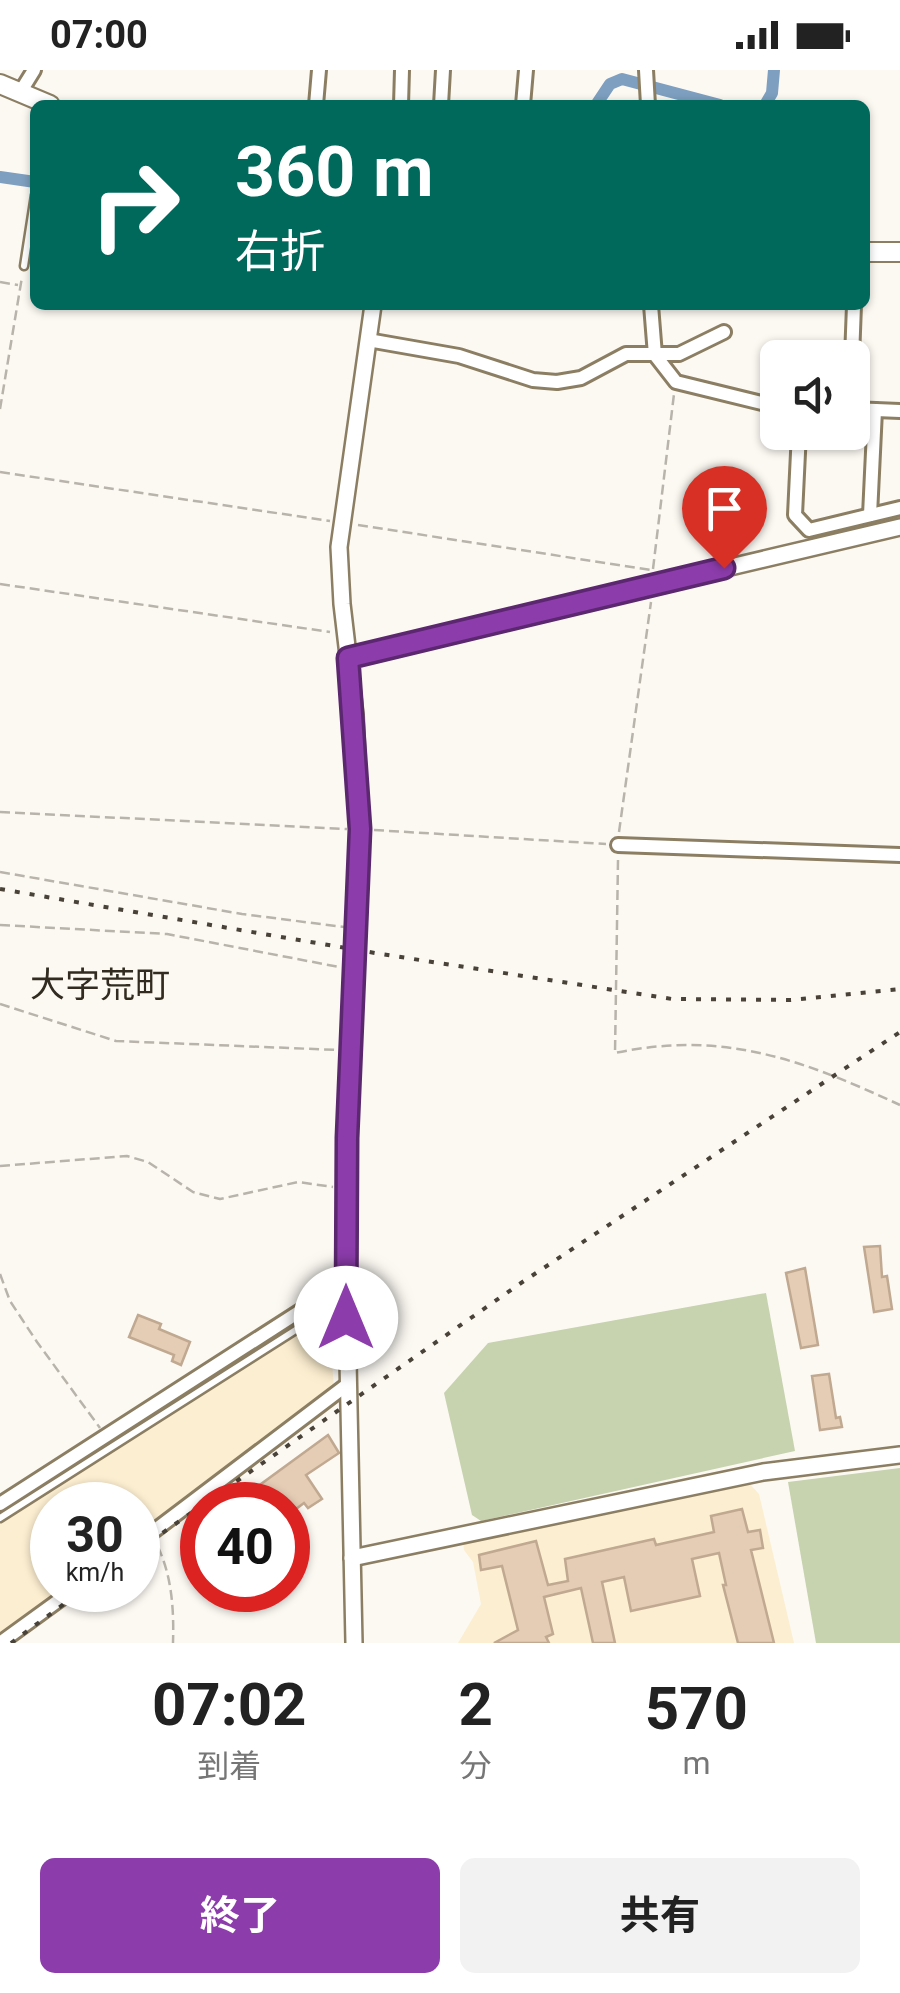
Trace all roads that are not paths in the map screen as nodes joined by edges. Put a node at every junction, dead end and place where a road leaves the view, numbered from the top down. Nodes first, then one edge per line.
1 (34, 70) edge
2 (319, 70) edge
3 (402, 70) edge
4 (443, 70) edge
5 (526, 70) edge
6 (646, 70) edge
7 (0, 84) edge
8 (21, 91) junction
9 (40, 100) edge
10 (316, 100) edge
11 (401, 100) edge
12 (441, 100) edge
13 (523, 100) edge
14 (648, 100) edge
15 (30, 227) edge
16 (870, 252) edge
17 (900, 252) edge
18 (24, 266) road end
19 (372, 310) edge
20 (652, 310) edge
21 (854, 310) edge
22 (724, 332) dead end
23 (368, 340) junction
24 (853, 340) edge
25 (656, 355) junction
26 (760, 403) edge
27 (870, 410) edge
28 (874, 410) junction
29 (900, 411) edge
30 (798, 450) edge
31 (900, 508) edge
32 (870, 515) junction
33 (900, 527) edge
34 (348, 658) junction
35 (618, 845) road end
36 (900, 855) edge
37 (347, 1289) junction
38 (346, 1318) tunnel mouth
39 (348, 1361) tunnel mouth
40 (348, 1384) junction
41 (900, 1455) edge
42 (0, 1504) edge
43 (0, 1518) edge
44 (160, 1526) edge
45 (352, 1558) junction
46 (43, 1612) edge
47 (0, 1643) edge
48 (354, 1643) edge

1 - 8 street
2 - 10 street
3 - 11 street
4 - 12 street
5 - 13 street
6 - 14 street
7 - 8 main road
8 - 9 main road
15 - 18 lane
16 - 17 main road
19 - 23 street
20 - 25 street
21 - 24 street
22 - 25 street
23 - 25 street
23 - 34 street
25 - 26 street
27 - 28 street
28 - 29 street
28 - 32 street
30 - 32 street
31 - 32 street
33 - 34 street
34 - 37 street
35 - 36 street
37 - 38 street
37 - 42 street
37 - 43 lane
39 - 40 street
40 - 44 street
40 - 45 street
41 - 45 street
45 - 48 street
46 - 47 street

